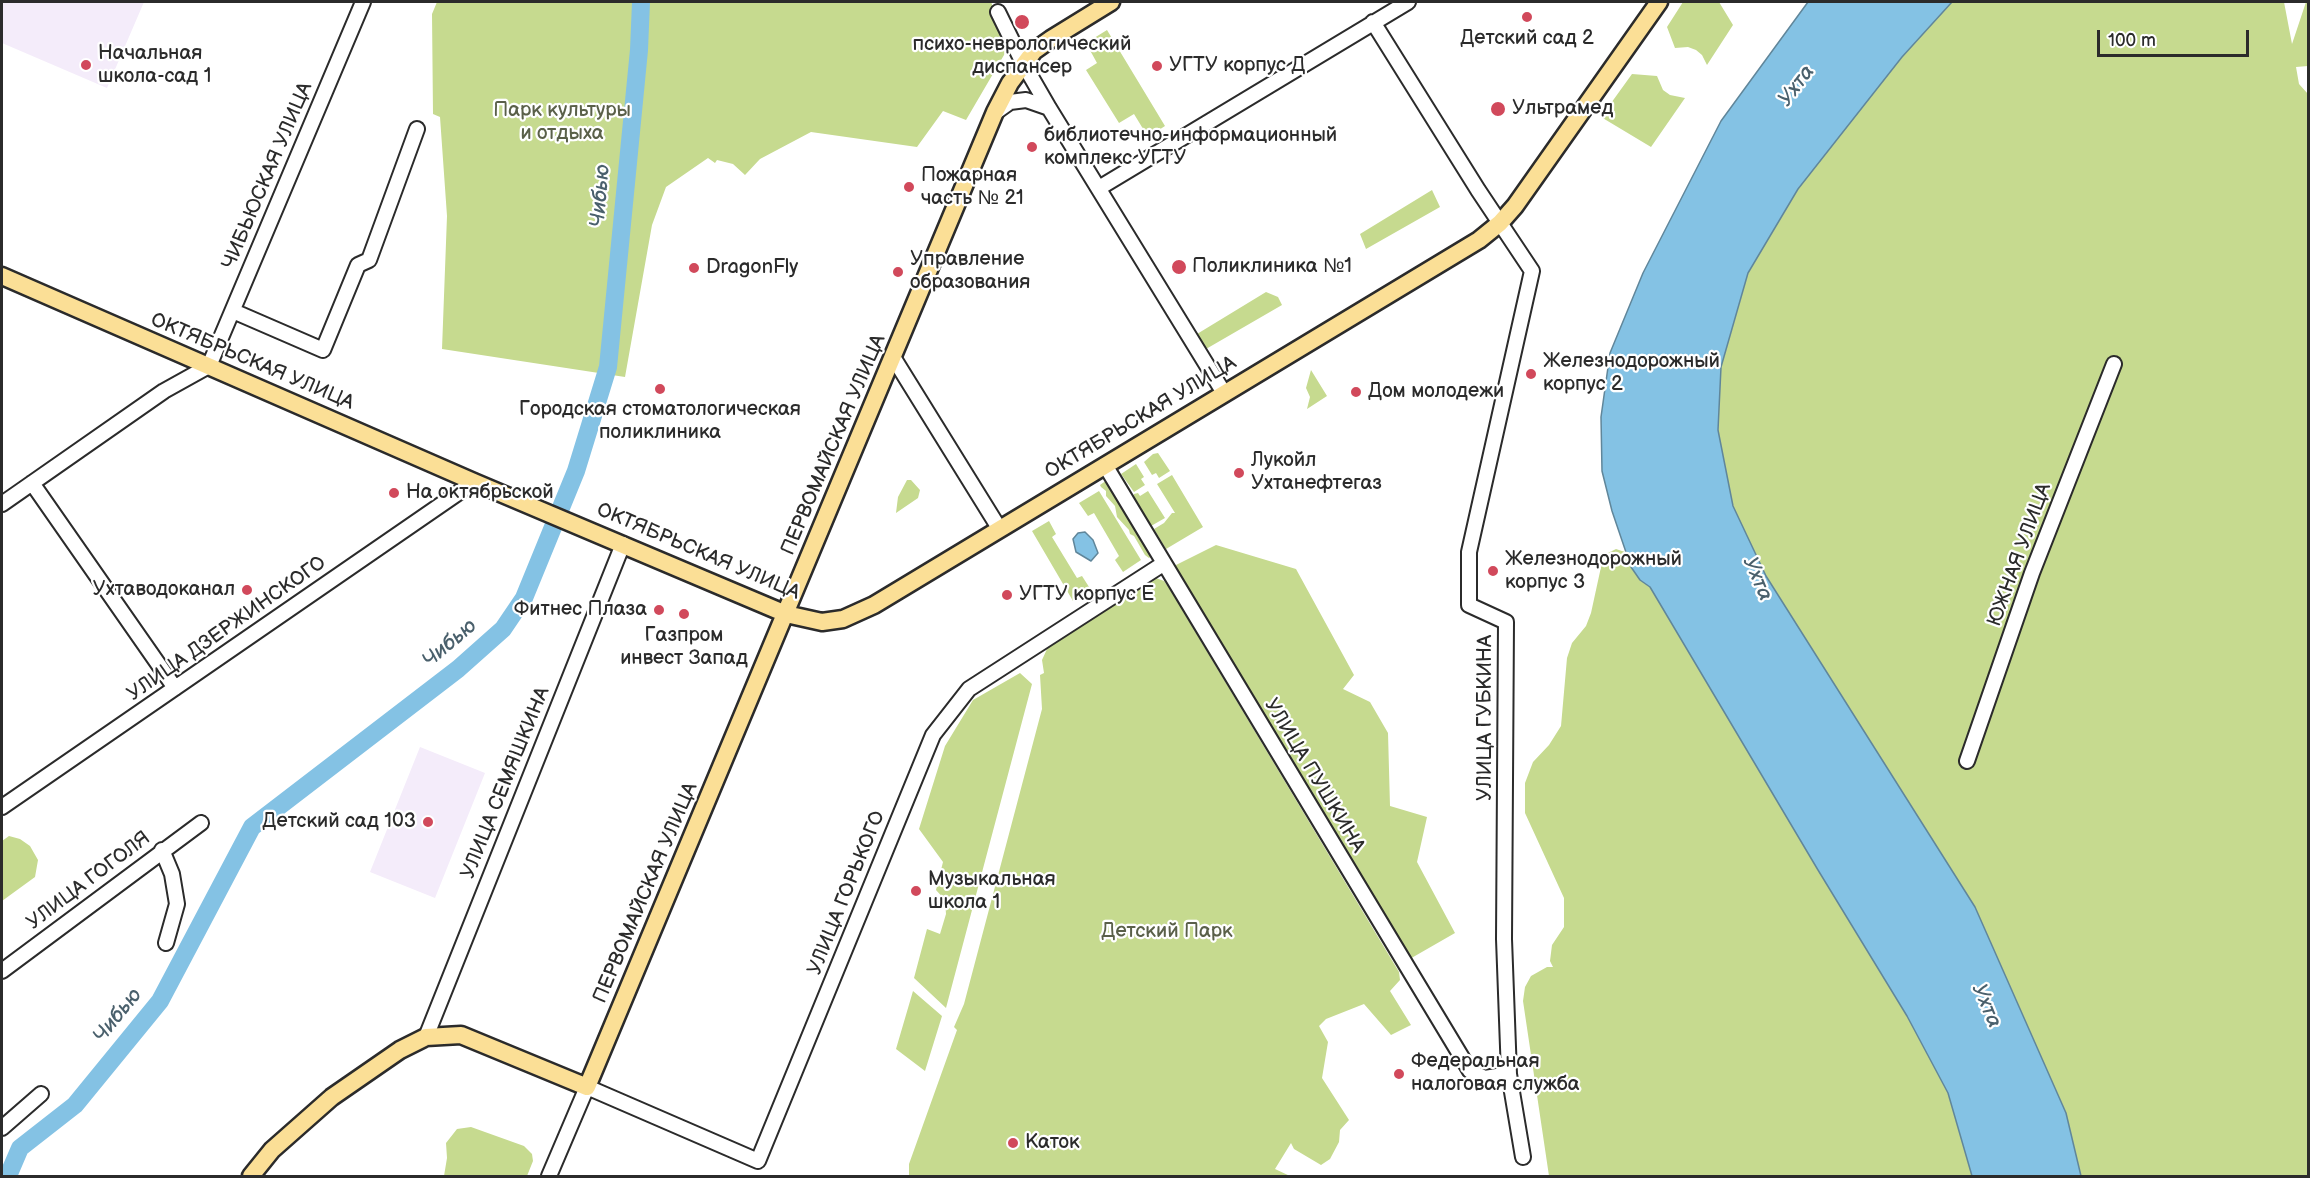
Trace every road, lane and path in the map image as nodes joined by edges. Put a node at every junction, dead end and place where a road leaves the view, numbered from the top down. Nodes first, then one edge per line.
1 (363, 2) edge
2 (1111, 2) edge
3 (1408, 2) edge
4 (1659, 2) edge
5 (998, 12) dead end
6 (1373, 22) junction
7 (1023, 63) junction
8 (1049, 108) junction
9 (995, 112) junction
10 (417, 129) dead end
11 (1099, 188) junction
12 (1500, 223) junction
13 (2, 276) edge
14 (233, 311) junction
15 (893, 357) junction
16 (2114, 364) dead end
17 (209, 366) junction
18 (1224, 393) junction
19 (1105, 465) junction
20 (474, 482) junction
21 (32, 483) junction
22 (2, 504) edge
23 (999, 528) junction
24 (623, 544) junction
25 (1163, 564) junction
26 (786, 614) junction
27 (175, 688) junction
28 (1967, 761) dead end
29 (2, 807) edge
30 (201, 823) dead end
31 (162, 850) junction
32 (166, 943) dead end
33 (2, 972) edge
34 (426, 1037) junction
35 (1509, 1074) junction
36 (587, 1087) junction
37 (41, 1094) dead end
38 (2, 1128) edge
39 (1523, 1157) dead end
40 (251, 1176) edge
41 (549, 1176) edge

1 - 14 street, ЧИБЬЮСКАЯ УЛИЦА
2 - 7 main road, ПЕРВОМАЙСКАЯ УЛИЦА
3 - 6 street
4 - 12 main road, ОКТЯБРЬСКАЯ УЛИЦА
5 - 7 street
6 - 11 street
6 - 12 street
7 - 8 street
7 - 9 main road, ПЕРВОМАЙСКАЯ УЛИЦА
8 - 9 street
8 - 11 street
9 - 15 main road, ПЕРВОМАЙСКАЯ УЛИЦА
10 - 14 street
11 - 18 street
12 - 18 main road, ОКТЯБРЬСКАЯ УЛИЦА
12 - 35 street, УЛИЦА ГУБКИНА
13 - 17 main road, ОКТЯБРЬСКАЯ УЛИЦА
14 - 17 street, ЧИБЬЮСКАЯ УЛИЦА
15 - 23 street
15 - 26 main road, ПЕРВОМАЙСКАЯ УЛИЦА
16 - 28 street, ЮЖНАЯ УЛИЦА
17 - 20 main road, ОКТЯБРЬСКАЯ УЛИЦА
17 - 21 street
18 - 19 main road, ОКТЯБРЬСКАЯ УЛИЦА
19 - 23 main road, ОКТЯБРЬСКАЯ УЛИЦА
19 - 25 street, УЛИЦА ПУШКИНА
20 - 24 main road, ОКТЯБРЬСКАЯ УЛИЦА
20 - 27 street, УЛИЦА ДЗЕРЖИНСКОГО
21 - 22 street
21 - 27 street
23 - 26 main road, ОКТЯБРЬСКАЯ УЛИЦА
24 - 26 main road, ОКТЯБРЬСКАЯ УЛИЦА
24 - 34 street, УЛИЦА СЕМЯШКИНА
25 - 35 street, УЛИЦА ПУШКИНА
25 - 36 street, УЛИЦА ГОРЬКОГО
26 - 36 main road, ПЕРВОМАЙСКАЯ УЛИЦА
27 - 29 street, УЛИЦА ДЗЕРЖИНСКОГО
30 - 31 street, УЛИЦА ГОГОЛЯ
31 - 32 street
31 - 33 street, УЛИЦА ГОГОЛЯ
34 - 36 main road
34 - 40 main road
35 - 39 street, УЛИЦА ГУБКИНА
36 - 41 street, ПЕРВОМАЙСКАЯ УЛИЦА
37 - 38 street

